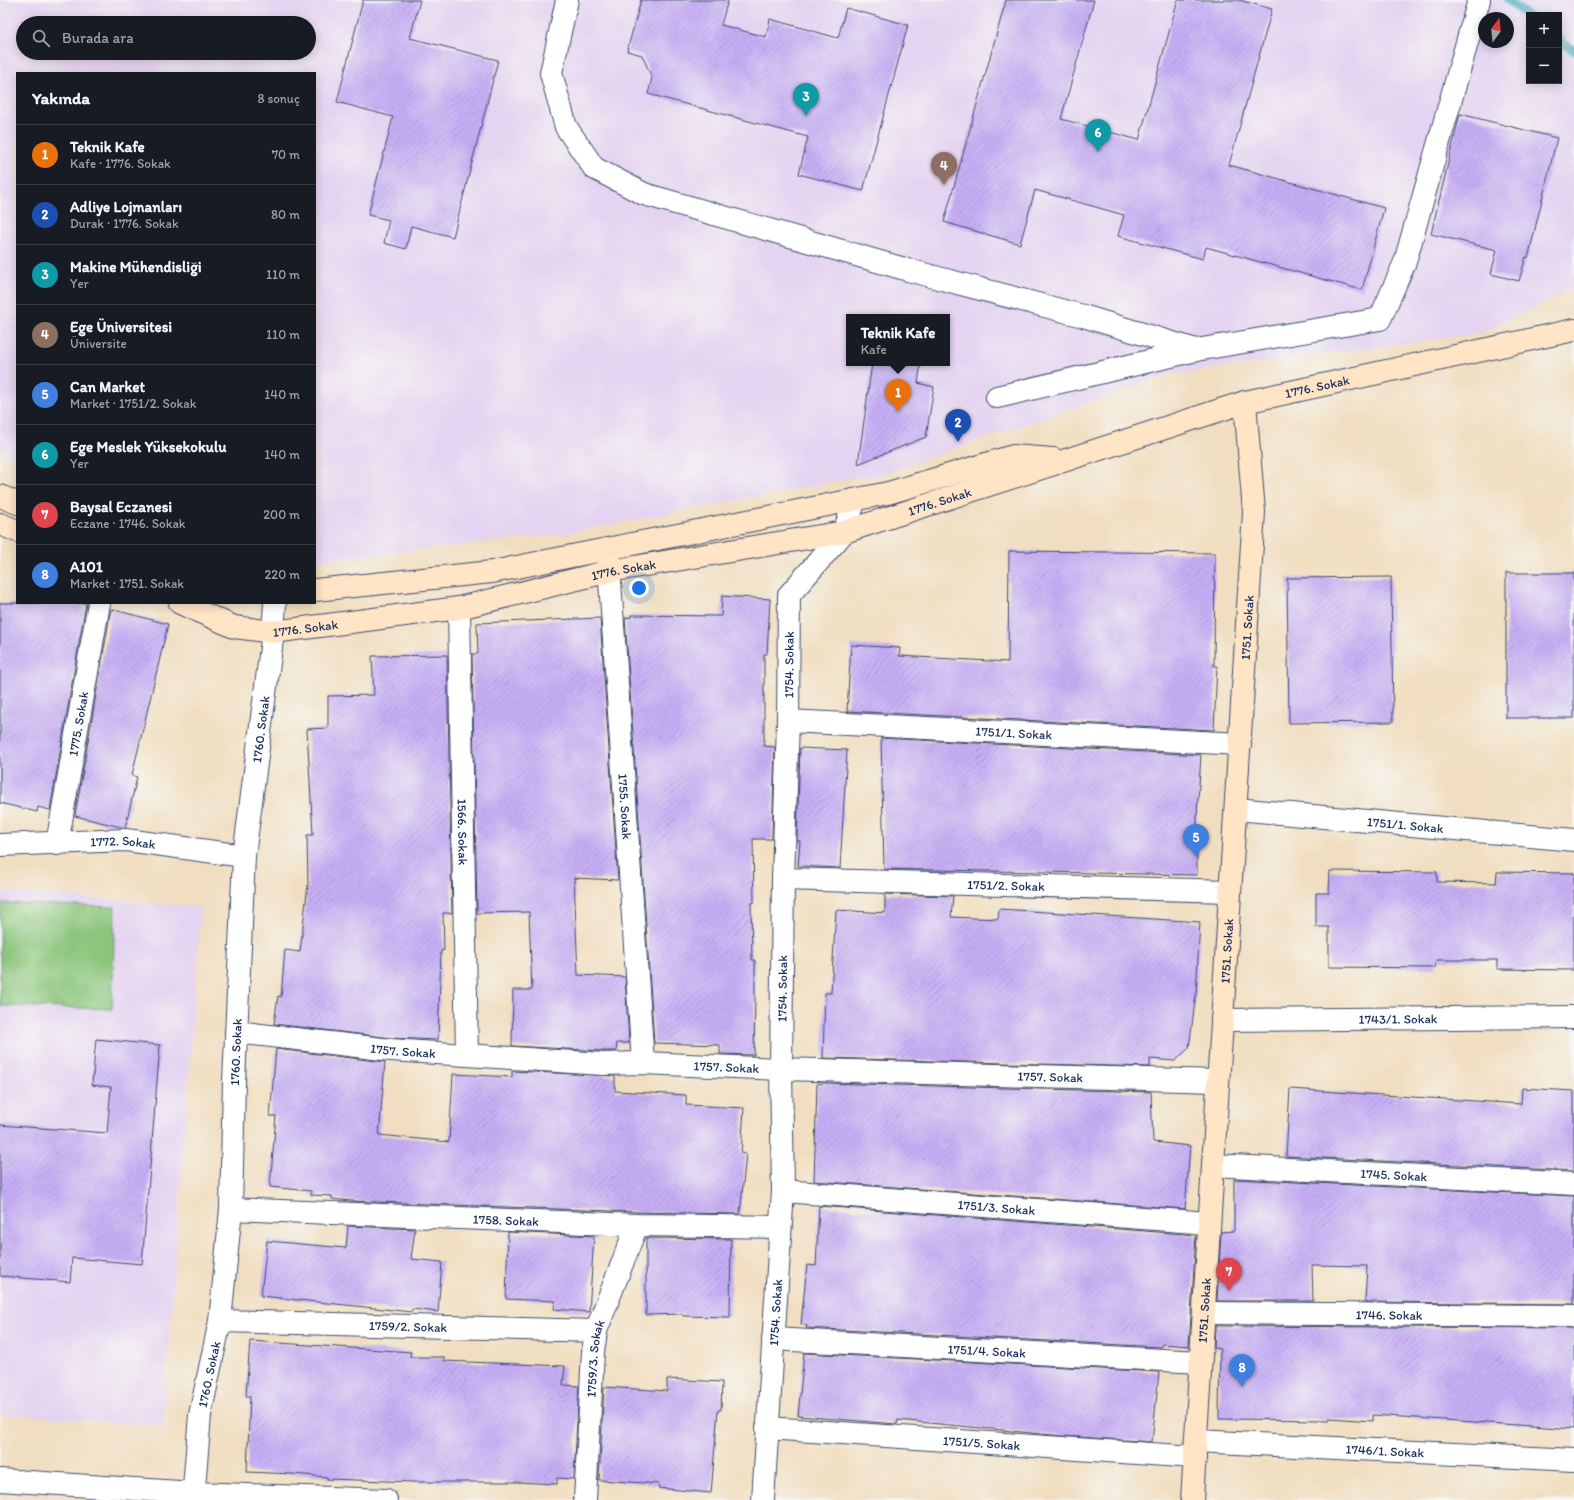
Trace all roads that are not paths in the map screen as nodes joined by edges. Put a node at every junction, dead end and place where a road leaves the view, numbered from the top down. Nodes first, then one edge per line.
1 (567, 0) edge
2 (1478, 2) edge
3 (1574, 330) edge
4 (1196, 350) junction
5 (997, 397) dead end
6 (1245, 402) junction
7 (1064, 460) junction
8 (0, 496) edge
9 (855, 500) junction
10 (16, 503) edge
11 (0, 524) edge
12 (16, 532) edge
13 (844, 532) junction
14 (607, 549) junction
15 (610, 571) junction
16 (316, 590) edge
17 (99, 604) edge
18 (182, 604) edge
19 (275, 604) edge
20 (459, 608) junction
21 (274, 632) junction
22 (788, 721) junction
23 (1240, 744) junction
24 (1236, 809) junction
25 (1574, 840) edge
26 (57, 844) junction
27 (0, 845) edge
28 (244, 856) junction
29 (783, 879) junction
30 (1230, 890) junction
31 (1574, 1017) edge
32 (1222, 1020) junction
33 (236, 1032) junction
34 (467, 1055) junction
35 (643, 1063) junction
36 (781, 1069) junction
37 (1218, 1082) junction
38 (1213, 1165) junction
39 (1574, 1184) edge
40 (783, 1191) junction
41 (231, 1209) junction
42 (1209, 1223) junction
43 (637, 1225) junction
44 (780, 1227) junction
45 (1205, 1313) junction
46 (1574, 1316) edge
47 (220, 1321) junction
48 (596, 1331) junction
49 (773, 1339) junction
50 (1200, 1362) junction
51 (767, 1428) junction
52 (1195, 1449) junction
53 (1574, 1460) edge
54 (0, 1480) edge
55 (193, 1497) edge
56 (386, 1500) edge
57 (585, 1500) edge
58 (763, 1500) edge
59 (1192, 1500) edge

1 - 4 street
2 - 4 street
3 - 6 street, 1776. Sokak
4 - 5 street
6 - 7 street, 1776. Sokak
6 - 23 street, 1751. Sokak
7 - 9 street, 1776. Sokak
7 - 13 street, 1776. Sokak
8 - 10 street
9 - 13 street, 1754. Sokak
9 - 14 street, 1776. Sokak
11 - 12 street
13 - 15 street, 1776. Sokak
13 - 22 street, 1754. Sokak
14 - 15 street, 1755. Sokak
14 - 16 street, 1776. Sokak
15 - 20 street, 1776. Sokak
15 - 35 street, 1755. Sokak
17 - 26 street, 1775. Sokak
18 - 21 street, 1776. Sokak
19 - 21 street, 1760. Sokak
20 - 21 street, 1776. Sokak
20 - 34 street, 1566. Sokak
21 - 28 street, 1760. Sokak
22 - 23 street, 1751/1. Sokak
22 - 29 street, 1754. Sokak
23 - 24 street, 1751. Sokak
24 - 25 street, 1751/1. Sokak
24 - 30 street, 1751. Sokak
26 - 27 street, 1772. Sokak
26 - 28 street, 1772. Sokak
28 - 33 street, 1760. Sokak
29 - 30 street, 1751/2. Sokak
29 - 36 street, 1754. Sokak
30 - 32 street, 1751. Sokak
31 - 32 street, 1743/1. Sokak
32 - 37 street, 1751. Sokak
33 - 34 street, 1757. Sokak
33 - 41 street, 1760. Sokak
34 - 35 street, 1757. Sokak
35 - 36 street, 1757. Sokak
36 - 37 street, 1757. Sokak
36 - 40 street, 1754. Sokak
37 - 38 street, 1751. Sokak
38 - 39 street, 1745. Sokak
38 - 42 street, 1751. Sokak
40 - 42 street, 1751/3. Sokak
40 - 44 street, 1754. Sokak
41 - 43 street, 1758. Sokak
41 - 47 street, 1760. Sokak
42 - 45 street, 1751. Sokak
43 - 44 street, 1758. Sokak
43 - 48 street, 1759/3. Sokak
44 - 49 street, 1754. Sokak
45 - 46 street, 1746. Sokak
45 - 50 street, 1751. Sokak
47 - 48 street, 1759/2. Sokak
47 - 55 street, 1760. Sokak
48 - 57 street, 1759/3. Sokak
49 - 50 street, 1751/4. Sokak
49 - 51 street, 1754. Sokak
50 - 52 street, 1751. Sokak
51 - 52 street, 1751/5. Sokak
51 - 58 street, 1754. Sokak
52 - 53 street, 1746/1. Sokak
52 - 59 street, 1751. Sokak
54 - 55 street
55 - 56 street

